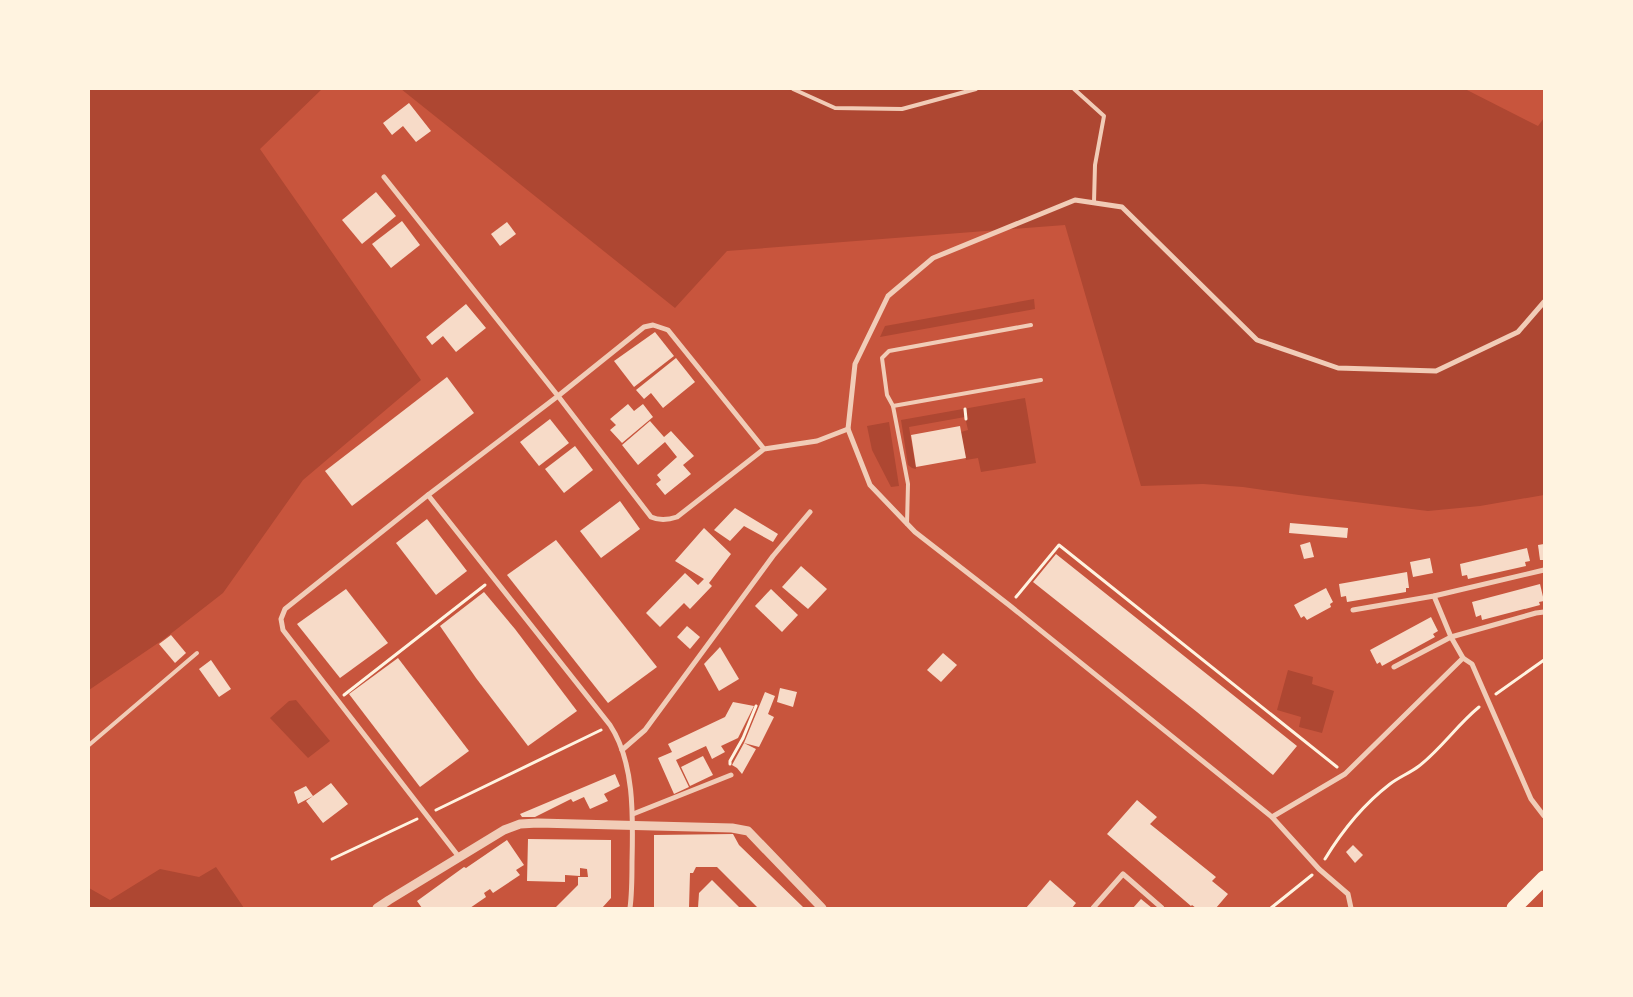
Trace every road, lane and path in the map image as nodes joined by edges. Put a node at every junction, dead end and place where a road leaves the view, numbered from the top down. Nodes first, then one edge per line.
1 (794, 89) edge
2 (976, 89) edge
3 (1074, 89) edge
4 (384, 177) dead end
5 (1094, 202) junction
6 (1544, 302) edge
7 (1031, 325) dead end
8 (1041, 380) dead end
9 (558, 396) junction
10 (893, 406) junction
11 (965, 409) dead end
12 (966, 419) dead end
13 (848, 429) junction
14 (764, 450) junction
15 (428, 495) junction
16 (810, 512) dead end
17 (907, 524) junction
18 (1544, 570) edge
19 (494, 578) junction
20 (1434, 596) junction
21 (1009, 605) junction
22 (1352, 610) dead end
23 (1544, 612) edge
24 (1451, 637) junction
25 (197, 654) dead end
26 (1463, 658) junction
27 (1544, 660) edge
28 (1394, 667) dead end
29 (338, 700) junction
30 (1488, 700) junction
31 (756, 706) dead end
32 (602, 729) dead end
33 (89, 746) edge
34 (622, 750) junction
35 (1345, 774) junction
36 (731, 775) joint
37 (435, 810) dead end
38 (633, 814) junction
39 (1272, 816) junction
40 (1544, 816) edge
41 (417, 819) dead end
42 (633, 825) junction
43 (460, 857) junction
44 (332, 859) dead end
45 (1319, 869) junction
46 (1544, 878) edge
47 (377, 908) edge
48 (630, 908) edge
49 (822, 908) edge
50 (1093, 908) edge
51 (1162, 908) edge
52 (1271, 908) edge
53 (1351, 908) edge
54 (1514, 908) edge

1 - 2 lane
3 - 5 lane
4 - 9 street
5 - 6 street
5 - 13 street
7 - 10 lane
8 - 10 lane
9 - 14 street
9 - 14 street
9 - 15 street
10 - 17 lane
11 - 12 path
13 - 14 street
13 - 17 street
15 - 19 street
15 - 29 street
16 - 34 street
17 - 21 street
18 - 20 street
19 - 29 path
19 - 34 street
20 - 22 street
20 - 24 street
21 - 35 path
21 - 39 street
23 - 24 street
24 - 26 street
24 - 28 street
25 - 33 lane
26 - 30 street
26 - 35 street
27 - 30 path
29 - 43 street
30 - 40 street
30 - 45 path
31 - 36 path
32 - 37 path
34 - 38 street
35 - 39 street
36 - 38 street
38 - 42 street
39 - 45 street
41 - 44 path
42 - 43 street
42 - 48 street
42 - 49 street
43 - 47 street
45 - 52 path
45 - 53 street
46 - 54 highway
50 - 51 street

